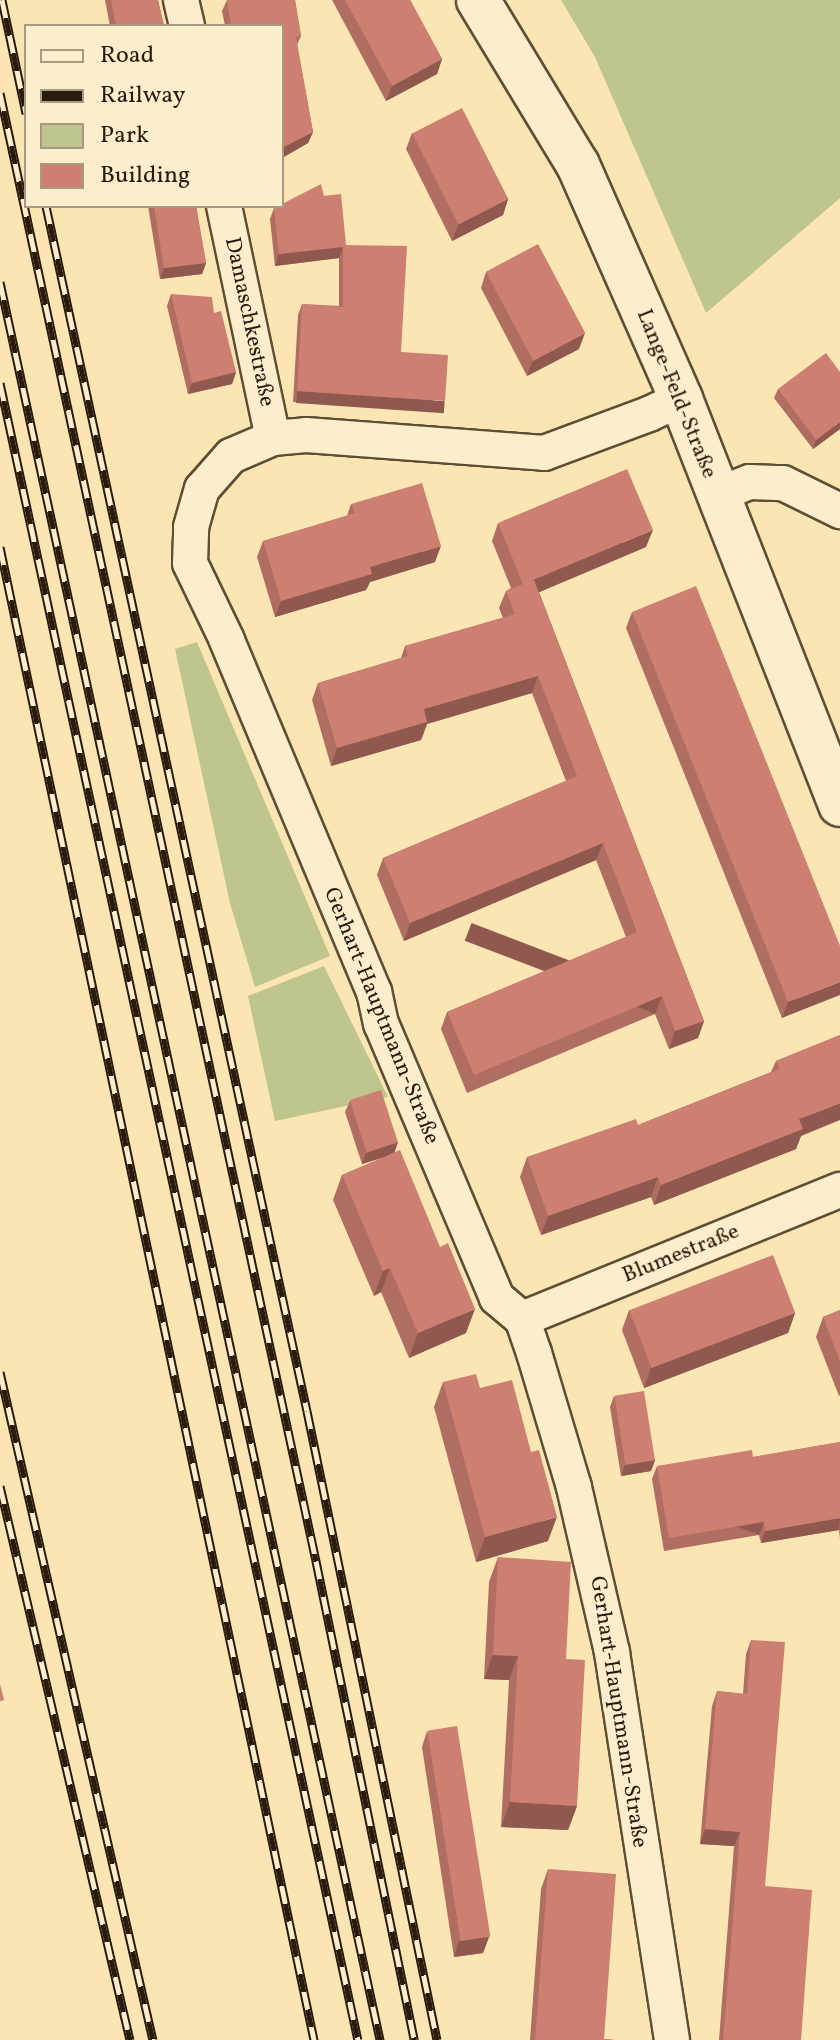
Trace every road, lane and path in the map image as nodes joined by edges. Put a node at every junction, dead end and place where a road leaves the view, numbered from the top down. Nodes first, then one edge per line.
1 (181, 0) edge
2 (478, 0) edge
3 (187, 24) edge
4 (224, 208) edge
5 (681, 399) junction
6 (273, 438) junction
7 (717, 495) junction
8 (840, 511) edge
9 (840, 805) edge
10 (840, 1190) edge
11 (522, 1319) junction
12 (672, 2040) edge

1 - 3 street
2 - 5 street, Lange-Feld-Straße
4 - 6 street, Damaschkestraße
5 - 6 street, Gerhart-Hauptmann-Straße
5 - 7 street, Lange-Feld-Straße
6 - 11 street, Gerhart-Hauptmann-Straße
7 - 8 street
7 - 9 street, Lange-Feld-Straße
10 - 11 street, Blumestraße
11 - 12 street, Gerhart-Hauptmann-Straße

